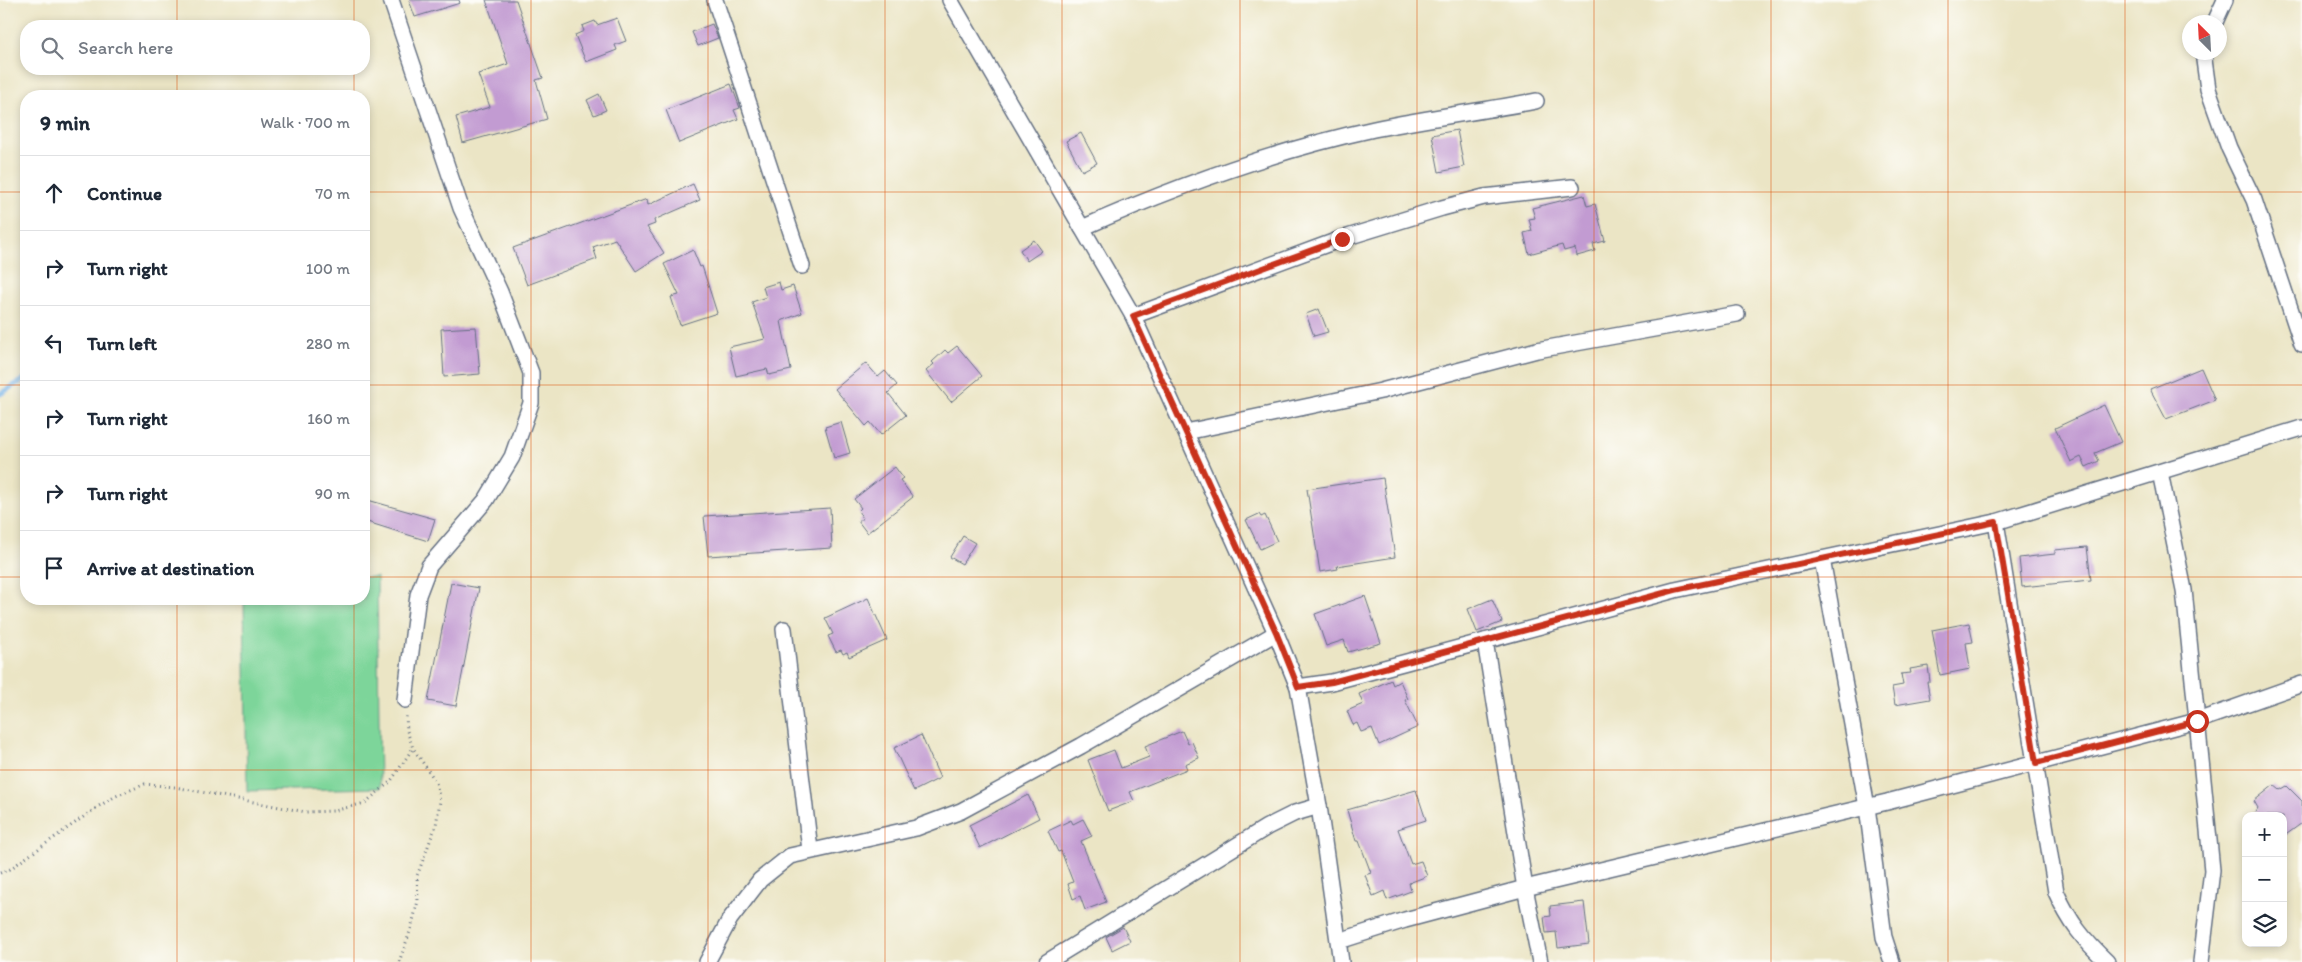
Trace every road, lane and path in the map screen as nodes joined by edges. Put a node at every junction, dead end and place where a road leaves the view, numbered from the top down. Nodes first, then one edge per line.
1 (391, 0) edge
2 (715, 0) edge
3 (950, 0) edge
4 (2225, 0) edge
5 (2218, 15) edge
6 (2204, 60) edge
7 (1536, 101) dead end
8 (1572, 187) dead end
9 (1082, 228) junction
10 (802, 266) dead end
11 (1737, 314) dead end
12 (1133, 316) junction
13 (2302, 344) edge
14 (2302, 428) edge
15 (1186, 432) junction
16 (2160, 472) junction
17 (1996, 522) junction
18 (1822, 559) junction
19 (784, 628) dead end
20 (1276, 632) junction
21 (1485, 641) junction
22 (2302, 684) edge
23 (1298, 687) junction
24 (405, 700) joint
25 (2197, 721) junction
26 (413, 748) junction
27 (2036, 763) junction
28 (1320, 806) junction
29 (1867, 807) junction
30 (810, 850) junction
31 (0, 873) edge
32 (1525, 888) junction
33 (1338, 941) junction
34 (399, 962) edge
35 (707, 962) edge
36 (1047, 962) edge
37 (1341, 962) edge
38 (1540, 962) edge
39 (1892, 962) edge
40 (2107, 962) edge
41 (2201, 962) edge

1 - 24 street
2 - 10 street
3 - 9 street
4 - 5 street
6 - 13 street
7 - 9 street
8 - 12 street
9 - 12 street
11 - 15 street
12 - 15 street
14 - 16 street
15 - 20 street
16 - 17 street
16 - 25 street
17 - 18 street
17 - 27 street
18 - 21 street
18 - 29 street
19 - 30 street
20 - 23 street
20 - 30 street
21 - 23 street
21 - 32 street
22 - 25 street
23 - 28 street
24 - 26 path
25 - 27 street
25 - 41 street
26 - 31 path
26 - 34 path
27 - 29 street
27 - 40 street
28 - 33 street
28 - 36 street
29 - 32 street
29 - 39 street
30 - 35 street
32 - 33 street
32 - 38 street
33 - 37 street

